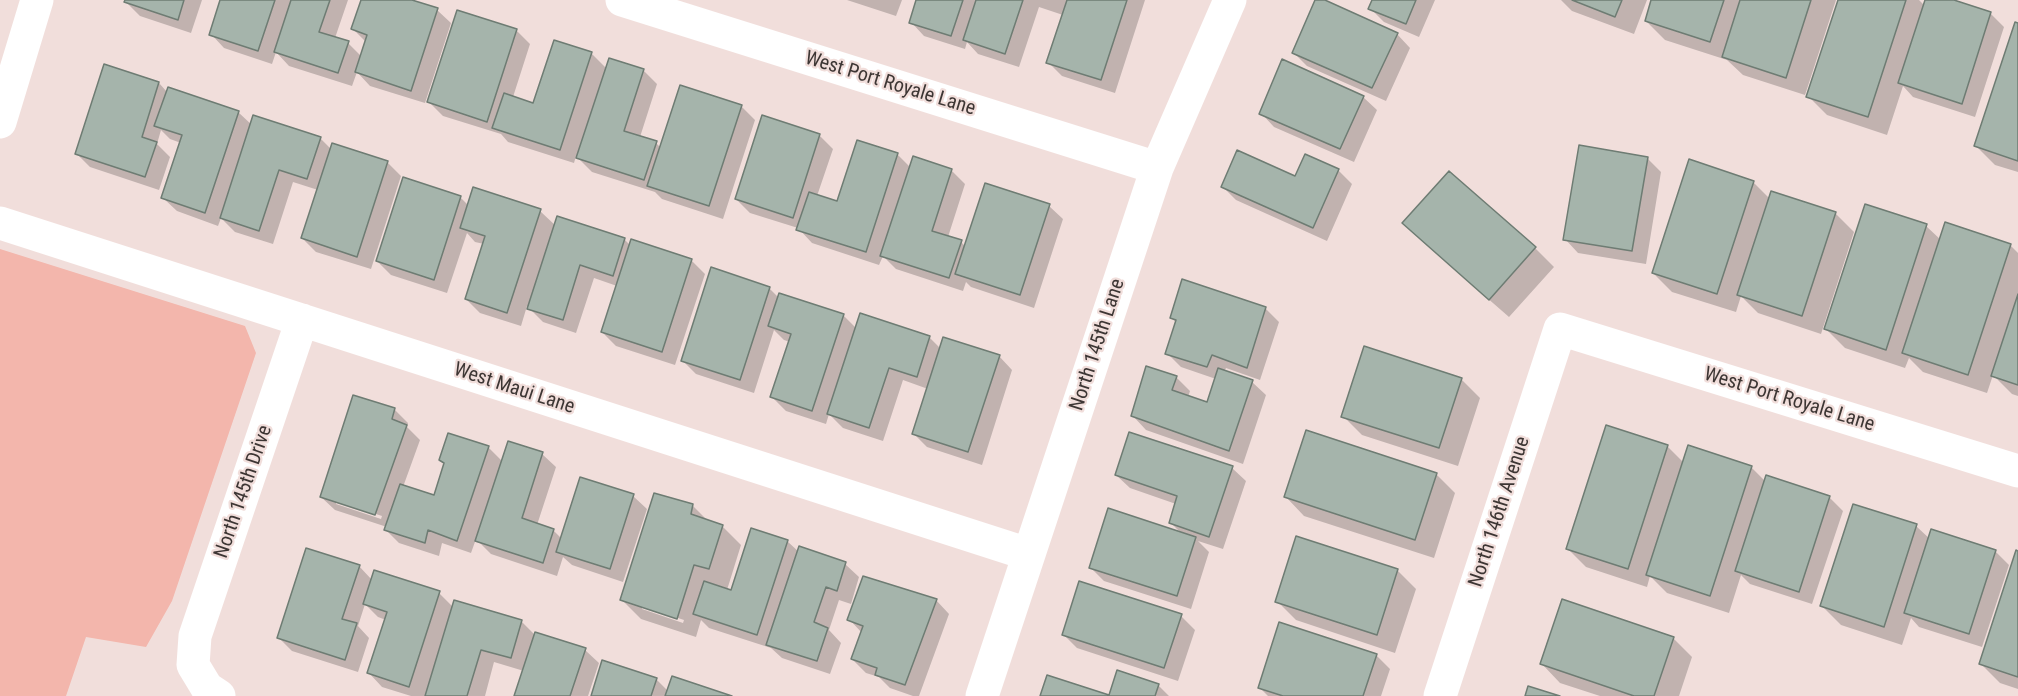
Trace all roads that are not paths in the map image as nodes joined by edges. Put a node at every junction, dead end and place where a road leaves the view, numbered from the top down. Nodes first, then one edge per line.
1 (38, 0) edge
2 (622, 0) edge
3 (1230, 0) edge
4 (0, 122) edge
5 (1157, 168) junction
6 (0, 223) edge
7 (302, 320) junction
8 (1560, 329) joint
9 (2018, 471) edge
10 (1028, 554) junction
11 (219, 696) edge
12 (982, 696) edge
13 (1440, 696) edge

1 - 4 street
2 - 5 street, West Port Royale Lane
3 - 5 street, North 145th Lane
5 - 10 street, North 145th Lane
6 - 7 street, West Maui Lane
7 - 10 street, West Maui Lane
7 - 11 street, North 145th Drive
8 - 9 street, West Port Royale Lane
8 - 13 street, North 146th Avenue
10 - 12 street, North 145th Lane

